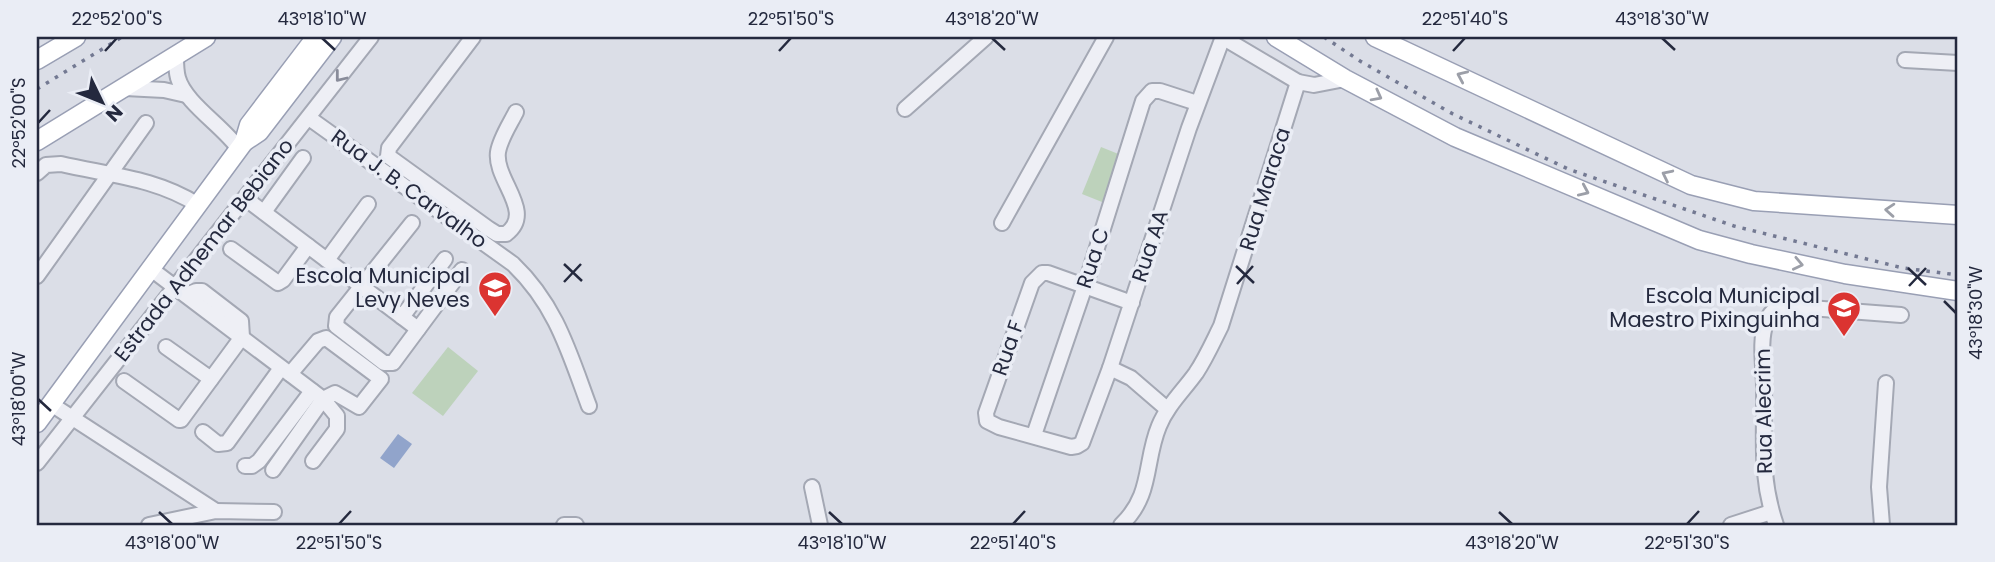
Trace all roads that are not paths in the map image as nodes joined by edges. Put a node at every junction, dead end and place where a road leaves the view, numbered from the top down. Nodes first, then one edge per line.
1 (76, 37) edge
2 (206, 37) edge
3 (371, 37) edge
4 (473, 37) edge
5 (986, 37) edge
6 (1106, 37) edge
7 (1223, 37) edge
8 (1276, 37) edge
9 (1375, 37) edge
10 (324, 40) edge
11 (176, 56) junction
12 (37, 60) edge
13 (1905, 60) dead end
14 (1958, 63) edge
15 (1345, 79) junction
16 (1298, 82) junction
17 (125, 88) junction
18 (186, 95) junction
19 (1197, 103) junction
20 (905, 109) dead end
21 (516, 112) dead end
22 (309, 118) junction
23 (146, 123) dead end
24 (37, 141) edge
25 (241, 146) junction
26 (303, 158) dead end
27 (37, 173) edge
28 (109, 175) junction
29 (246, 199) junction
30 (368, 204) dead end
31 (198, 205) junction
32 (264, 212) junction
33 (1958, 215) edge
34 (412, 223) dead end
35 (1002, 223) dead end
36 (308, 246) junction
37 (231, 249) dead end
38 (445, 259) dead end
39 (327, 260) junction
40 (151, 269) junction
41 (462, 270) dead end
42 (37, 276) edge
43 (1085, 286) junction
44 (362, 287) junction
45 (181, 291) junction
46 (1958, 291) edge
47 (1132, 303) junction
48 (1901, 315) dead end
49 (401, 317) junction
50 (418, 329) junction
51 (242, 337) junction
52 (166, 346) dead end
53 (1110, 368) junction
54 (285, 371) junction
55 (211, 379) junction
56 (124, 381) dead end
57 (1886, 383) dead end
58 (317, 395) junction
59 (51, 404) junction
60 (589, 405) dead end
61 (1167, 410) junction
62 (74, 417) junction
63 (37, 423) edge
64 (202, 432) dead end
65 (1034, 435) junction
66 (313, 460) dead end
67 (37, 463) edge
68 (246, 466) dead end
69 (273, 470) dead end
70 (812, 487) dead end
71 (216, 511) junction
72 (274, 512) dead end
73 (1774, 519) edge
74 (149, 525) edge
75 (564, 525) edge
76 (576, 525) edge
77 (820, 525) edge
78 (1121, 525) edge
79 (1731, 525) edge
80 (1882, 525) edge

1 - 12 main road
2 - 11 main road
3 -> 22 street, Estrada Adhemar Bebiano
4 - 21 street
5 - 20 street
6 - 35 street
7 - 16 street
7 - 19 street, Rua AA
8 - 15 main road
33 -> 9 main road
10 - 25 main road, Estrada Adhemar Bebiano
10 - 25 main road, Estrada Adhemar Bebiano
11 - 17 main road
11 - 18 street
13 - 14 street
15 - 16 street
15 -> 46 main road
16 - 61 street, Rua Maraca
17 - 18 street
17 - 24 main road
18 - 25 street
19 - 43 street, Rua C
19 - 47 street, Rua AA
22 - 29 street, Estrada Adhemar Bebiano
22 - 60 street, Rua J. B. Carvalho
23 - 28 street
25 - 31 main road, Estrada Adhemar Bebiano
26 - 32 street
27 - 28 street
28 - 31 street
28 - 42 street
29 - 32 street
29 - 45 street, Estrada Adhemar Bebiano
30 - 39 street
31 - 40 main road, Estrada Adhemar Bebiano
32 - 36 street
34 - 44 street
36 - 37 street
36 - 39 street
38 - 49 street
39 - 44 street
40 - 45 street
40 - 59 main road, Estrada Adhemar Bebiano
41 - 50 street
43 - 47 street
43 - 65 street, Rua C
43 - 65 street, Rua F
44 - 49 street
44 - 50 street
45 - 51 street
45 - 62 street, Estrada Adhemar Bebiano
47 - 53 street, Rua AA
48 - 73 street, Rua Alecrim
49 - 50 street
51 - 54 street
51 - 55 street
52 - 55 street
53 - 61 street
53 - 65 street, Rua AA
54 - 58 street
54 - 58 street
54 - 64 street
55 - 56 street
57 - 80 street
58 - 66 street
58 - 68 street
58 - 69 street
59 - 62 street
59 - 63 main road, Estrada Adhemar Bebiano
61 - 78 street, Rua Maraca
62 - 67 street, Estrada Adhemar Bebiano
62 - 71 street
70 - 77 street
71 - 72 street
71 - 74 street
73 - 79 street
75 - 76 street

